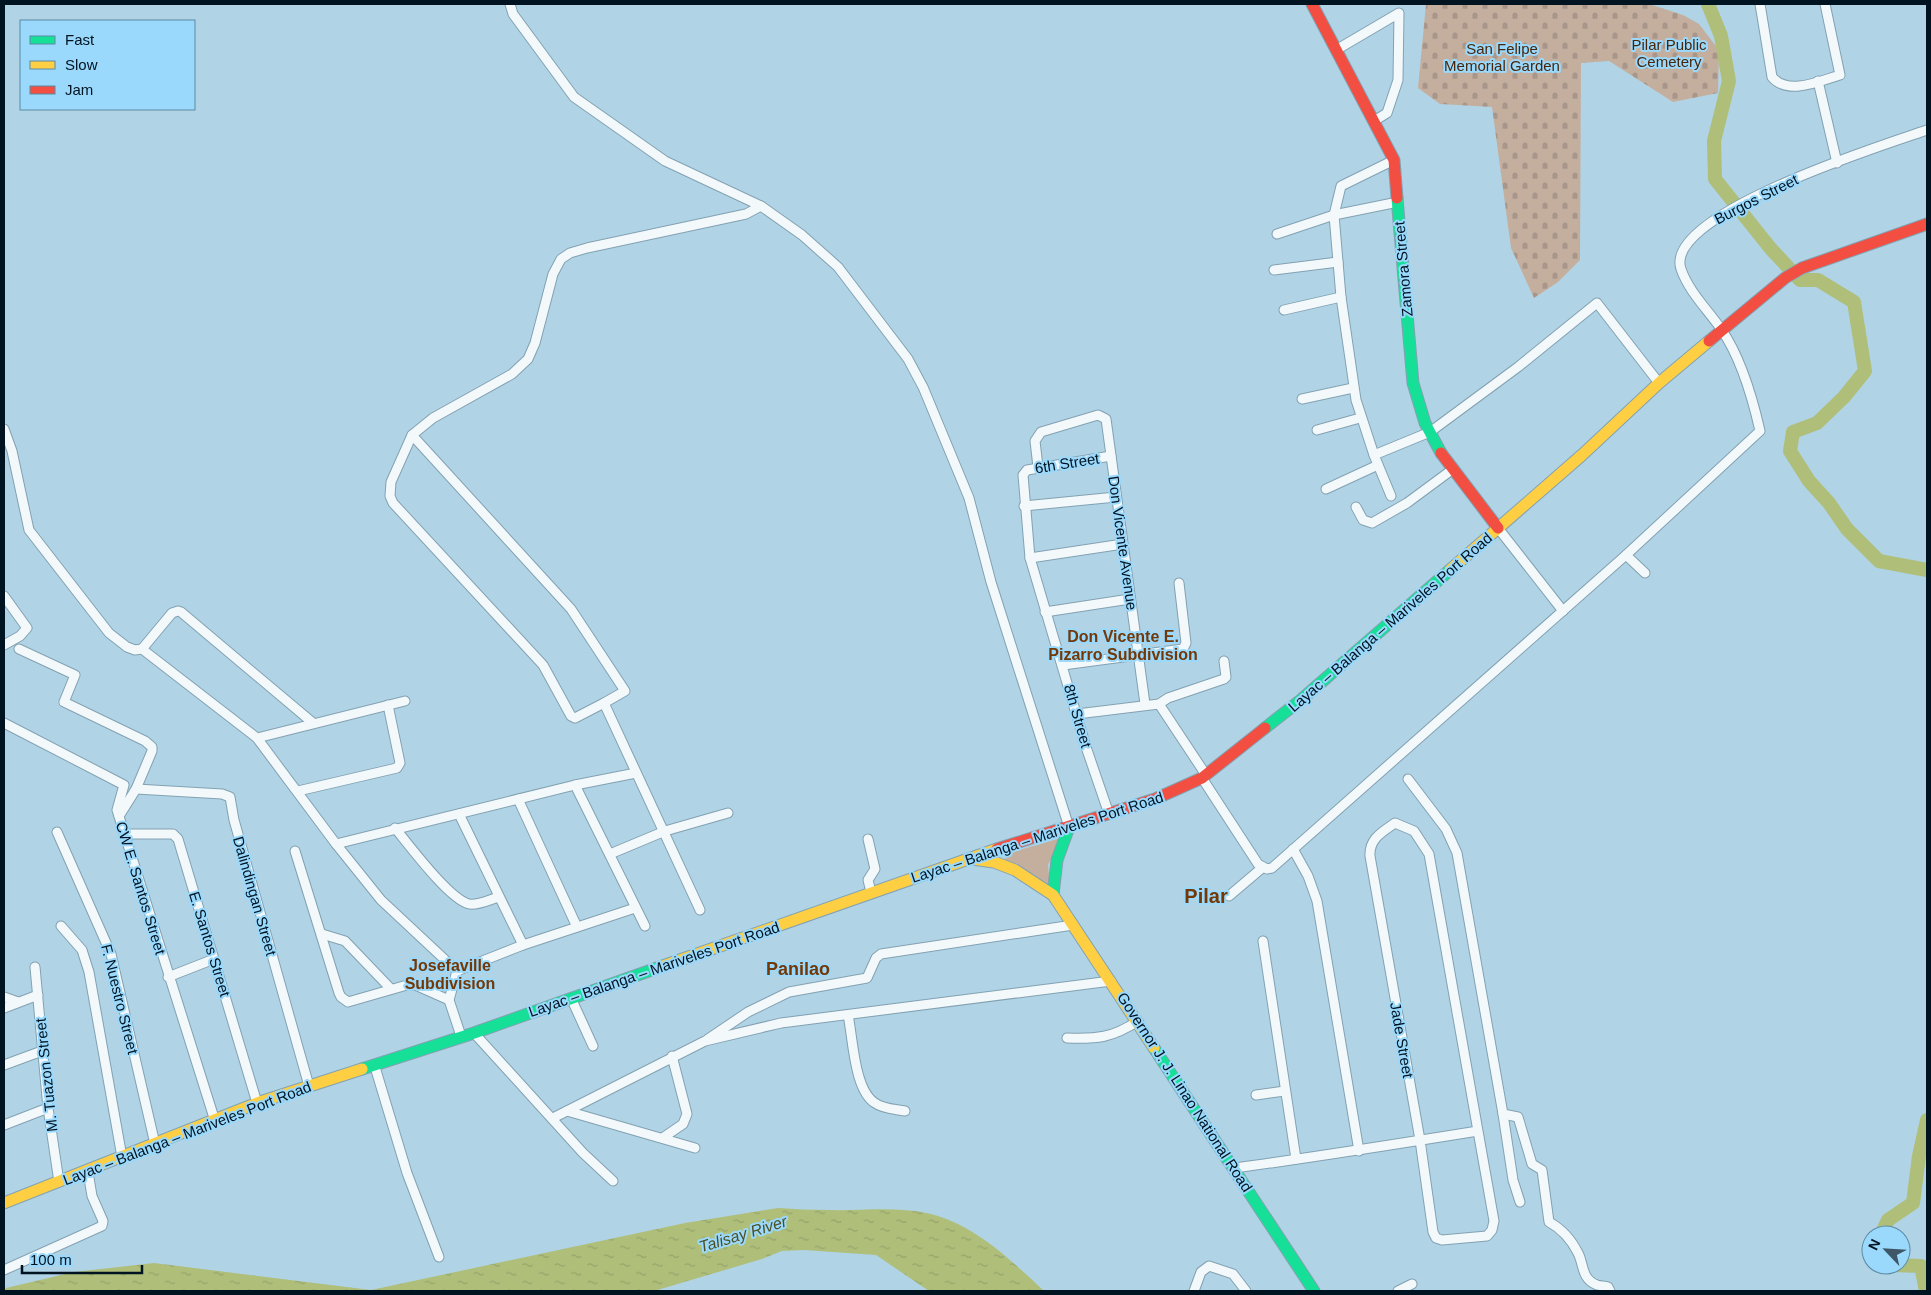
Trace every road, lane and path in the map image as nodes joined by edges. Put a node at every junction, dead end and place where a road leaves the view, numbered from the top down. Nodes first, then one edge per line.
1 (510, 4) edge
2 (1312, 4) edge
3 (1760, 4) edge
4 (1824, 4) edge
5 (1336, 50) junction
6 (1818, 81) junction
7 (1374, 120) junction
8 (1927, 130) edge
9 (1394, 160) junction
10 (1836, 163) junction
11 (1398, 202) junction
12 (761, 206) junction
13 (1334, 215) junction
14 (1927, 224) edge
15 (1277, 234) dead end
16 (1338, 262) junction
17 (1274, 270) dead end
18 (1341, 297) junction
19 (1284, 310) dead end
20 (1722, 331) junction
21 (1659, 383) junction
22 (1353, 388) junction
23 (1302, 399) dead end
24 (1360, 418) junction
25 (4, 428) edge
26 (1317, 430) dead end
27 (1430, 432) junction
28 (412, 435) junction
29 (1374, 455) junction
30 (1111, 456) junction
31 (1378, 464) junction
32 (1038, 467) junction
33 (1453, 469) junction
34 (1024, 472) joint
35 (1326, 489) dead end
36 (1391, 496) dead end
37 (1116, 497) junction
38 (1024, 506) junction
39 (1356, 507) dead end
40 (1498, 528) junction
41 (1123, 544) junction
42 (1626, 555) junction
43 (1030, 558) junction
44 (1645, 573) dead end
45 (1179, 584) dead end
46 (4, 596) edge
47 (1130, 599) junction
48 (1563, 611) junction
49 (1045, 612) junction
50 (4, 645) edge
51 (19, 649) dead end
52 (142, 649) junction
53 (1138, 655) junction
54 (1224, 661) dead end
55 (1063, 665) junction
56 (405, 701) dead end
57 (604, 703) junction
58 (1145, 704) junction
59 (1159, 704) junction
60 (388, 705) junction
61 (1077, 714) junction
62 (4, 723) edge
63 (313, 723) junction
64 (257, 738) junction
65 (636, 773) junction
66 (1204, 776) junction
67 (1408, 779) dead end
68 (575, 785) junction
69 (136, 789) junction
70 (298, 791) junction
71 (518, 799) junction
72 (728, 813) dead end
73 (459, 814) junction
74 (1109, 814) junction
75 (119, 816) junction
76 (1069, 827) junction
77 (394, 828) junction
78 (665, 831) junction
79 (57, 832) dead end
80 (124, 834) junction
81 (868, 839) dead end
82 (336, 844) junction
83 (1293, 849) junction
84 (295, 851) dead end
85 (610, 854) junction
86 (967, 859) junction
87 (1262, 868) junction
88 (872, 892) junction
89 (1053, 895) junction
90 (499, 896) junction
91 (1229, 896) dead end
92 (635, 908) junction
93 (700, 910) dead end
94 (1073, 925) junction
95 (61, 926) dead end
96 (645, 926) dead end
97 (577, 927) junction
98 (322, 934) junction
99 (1262, 941) dead end
100 (523, 945) junction
101 (214, 959) junction
102 (35, 967) dead end
103 (457, 971) junction
104 (168, 977) junction
105 (1111, 981) junction
106 (391, 989) junction
107 (38, 995) junction
108 (4, 997) edge
109 (571, 998) junction
110 (449, 1000) junction
111 (18, 1002) junction
112 (4, 1008) edge
113 (848, 1015) junction
114 (1138, 1021) junction
115 (474, 1033) junction
116 (461, 1036) junction
117 (1066, 1038) dead end
118 (705, 1041) junction
119 (593, 1046) dead end
120 (42, 1051) junction
121 (672, 1056) junction
122 (4, 1066) edge
123 (374, 1067) junction
124 (308, 1086) junction
125 (1285, 1091) junction
126 (1256, 1095) dead end
127 (257, 1104) junction
128 (48, 1108) junction
129 (568, 1111) junction
130 (905, 1111) dead end
131 (1503, 1114) junction
132 (553, 1118) junction
133 (214, 1121) junction
134 (4, 1125) edge
135 (1478, 1131) junction
136 (664, 1137) junction
137 (1420, 1140) junction
138 (155, 1144) junction
139 (695, 1148) dead end
140 (1359, 1150) junction
141 (122, 1157) junction
142 (1296, 1160) junction
143 (1235, 1168) junction
144 (88, 1172) junction
145 (613, 1181) dead end
146 (59, 1182) junction
147 (1520, 1202) dead end
148 (4, 1203) edge
149 (439, 1257) dead end
150 (4, 1270) edge
151 (1412, 1284) dead end
152 (1194, 1291) edge
153 (1246, 1291) edge
154 (1314, 1291) edge
155 (1398, 1291) edge
156 (1610, 1291) edge

1 - 12 street
2 - 5 main road, Zamora Street
3 - 6 street
4 - 6 street
5 - 7 main road, Zamora Street
5 - 7 street
6 - 10 street
7 - 9 main road, Zamora Street
8 - 10 street, Burgos Street
9 - 11 main road, Zamora Street
9 - 13 street
10 - 20 street, Burgos Street
11 - 13 street
11 - 27 main road, Zamora Street
12 - 28 street
12 - 76 street
13 - 15 street
13 - 16 street
14 - 20 main road, Layac – Balanga – Mariveles Port Road
16 - 17 street
16 - 18 street
18 - 19 street
18 - 22 street
20 - 21 main road, Layac – Balanga – Mariveles Port Road
20 - 42 street, Burgos Street
21 - 27 street
21 - 40 main road, Layac – Balanga – Mariveles Port Road
22 - 23 street
22 - 24 street
24 - 26 street
24 - 29 street
25 - 52 street
27 - 29 street
27 - 33 main road, Zamora Street
28 - 57 street
28 - 57 street
29 - 31 street
30 - 32 street, 6th Street
30 - 32 street, Don Vicente Avenue
30 - 37 street, Don Vicente Avenue
31 - 35 street
31 - 36 street
32 - 34 street, 6th Street
33 - 39 street
33 - 40 main road, Zamora Street
34 - 38 street, 8th Street
37 - 38 street
37 - 41 street, Don Vicente Avenue
38 - 43 street, 8th Street
40 - 48 street
40 - 66 main road, Layac – Balanga – Mariveles Port Road
41 - 43 street
41 - 47 street, Don Vicente Avenue
42 - 44 street
42 - 48 street
43 - 49 street, 8th Street
45 - 53 street
46 - 50 street
47 - 49 street
47 - 53 street, Don Vicente Avenue
48 - 83 street
49 - 55 street, 8th Street
51 - 69 street
52 - 63 street
52 - 64 street
53 - 55 street
53 - 58 street, Don Vicente Avenue
54 - 59 street
55 - 61 street, 8th Street
56 - 60 street
57 - 65 street
58 - 59 street
58 - 61 street
59 - 66 street
60 - 63 street
60 - 70 street
61 - 74 street, 8th Street
62 - 75 street, CW E. Santos Street
63 - 64 street
64 - 70 street
65 - 68 street
65 - 78 street
66 - 74 main road, Layac – Balanga – Mariveles Port Road
66 - 87 street
67 - 131 street
68 - 71 street
68 - 85 street
69 - 75 street
69 - 124 street, Dalindingan Street
70 - 82 street
71 - 73 street
71 - 97 street
72 - 78 street
73 - 77 street
73 - 90 street
74 - 76 main road, Layac – Balanga – Mariveles Port Road
75 - 80 street, CW E. Santos Street
76 - 86 main road, Layac – Balanga – Mariveles Port Road
76 - 89 main road
77 - 82 street
77 - 90 street
78 - 85 street
78 - 93 street
79 - 138 street, F. Nuestro Street
80 - 101 street, E. Santos Street
80 - 104 street, CW E. Santos Street
81 - 88 street
82 - 103 street
83 - 87 street
83 - 140 street
84 - 98 street
85 - 92 street
86 - 88 main road, Layac – Balanga – Mariveles Port Road
86 - 89 main road, Governor J. J. Linao National Road
87 - 91 street
88 - 109 main road, Layac – Balanga – Mariveles Port Road
89 - 94 main road, Governor J. J. Linao National Road
90 - 100 street
92 - 96 street
92 - 97 street
94 - 105 main road, Governor J. J. Linao National Road
94 - 118 street
95 - 141 street
97 - 100 street
98 - 106 street
98 - 106 street
99 - 125 street
100 - 103 street
101 - 104 street
101 - 127 street, E. Santos Street
102 - 107 street, M. Tuazon Street
103 - 110 street
104 - 133 street, CW E. Santos Street
105 - 113 street
105 - 114 main road, Governor J. J. Linao National Road
106 - 110 street
107 - 111 street
107 - 120 street, M. Tuazon Street
108 - 111 street
109 - 115 main road, Layac – Balanga – Mariveles Port Road
109 - 119 street
110 - 116 street
111 - 112 street
113 - 118 street
113 - 130 street
114 - 117 street
114 - 143 main road, Governor J. J. Linao National Road
115 - 116 main road, Layac – Balanga – Mariveles Port Road
115 - 132 street
116 - 123 main road, Layac – Balanga – Mariveles Port Road
118 - 121 street
120 - 122 street
120 - 128 street, M. Tuazon Street
121 - 129 street
121 - 136 street
123 - 124 main road, Layac – Balanga – Mariveles Port Road
123 - 149 street
124 - 127 main road, Layac – Balanga – Mariveles Port Road
125 - 126 street
125 - 142 street
127 - 133 main road, Layac – Balanga – Mariveles Port Road
128 - 134 street
128 - 146 street, M. Tuazon Street
129 - 132 street
129 - 136 street
131 - 147 street
131 - 156 street
132 - 145 street
133 - 138 main road, Layac – Balanga – Mariveles Port Road
135 - 137 street
135 - 137 street, Jade Street
135 - 137 street, Jade Street
136 - 139 street
137 - 140 street
138 - 141 main road, Layac – Balanga – Mariveles Port Road
140 - 142 street
141 - 144 main road, Layac – Balanga – Mariveles Port Road
142 - 143 street
143 - 154 main road, Governor J. J. Linao National Road
144 - 146 main road, Layac – Balanga – Mariveles Port Road
144 - 150 street
146 - 148 main road, Layac – Balanga – Mariveles Port Road
151 - 155 street
152 - 153 street

